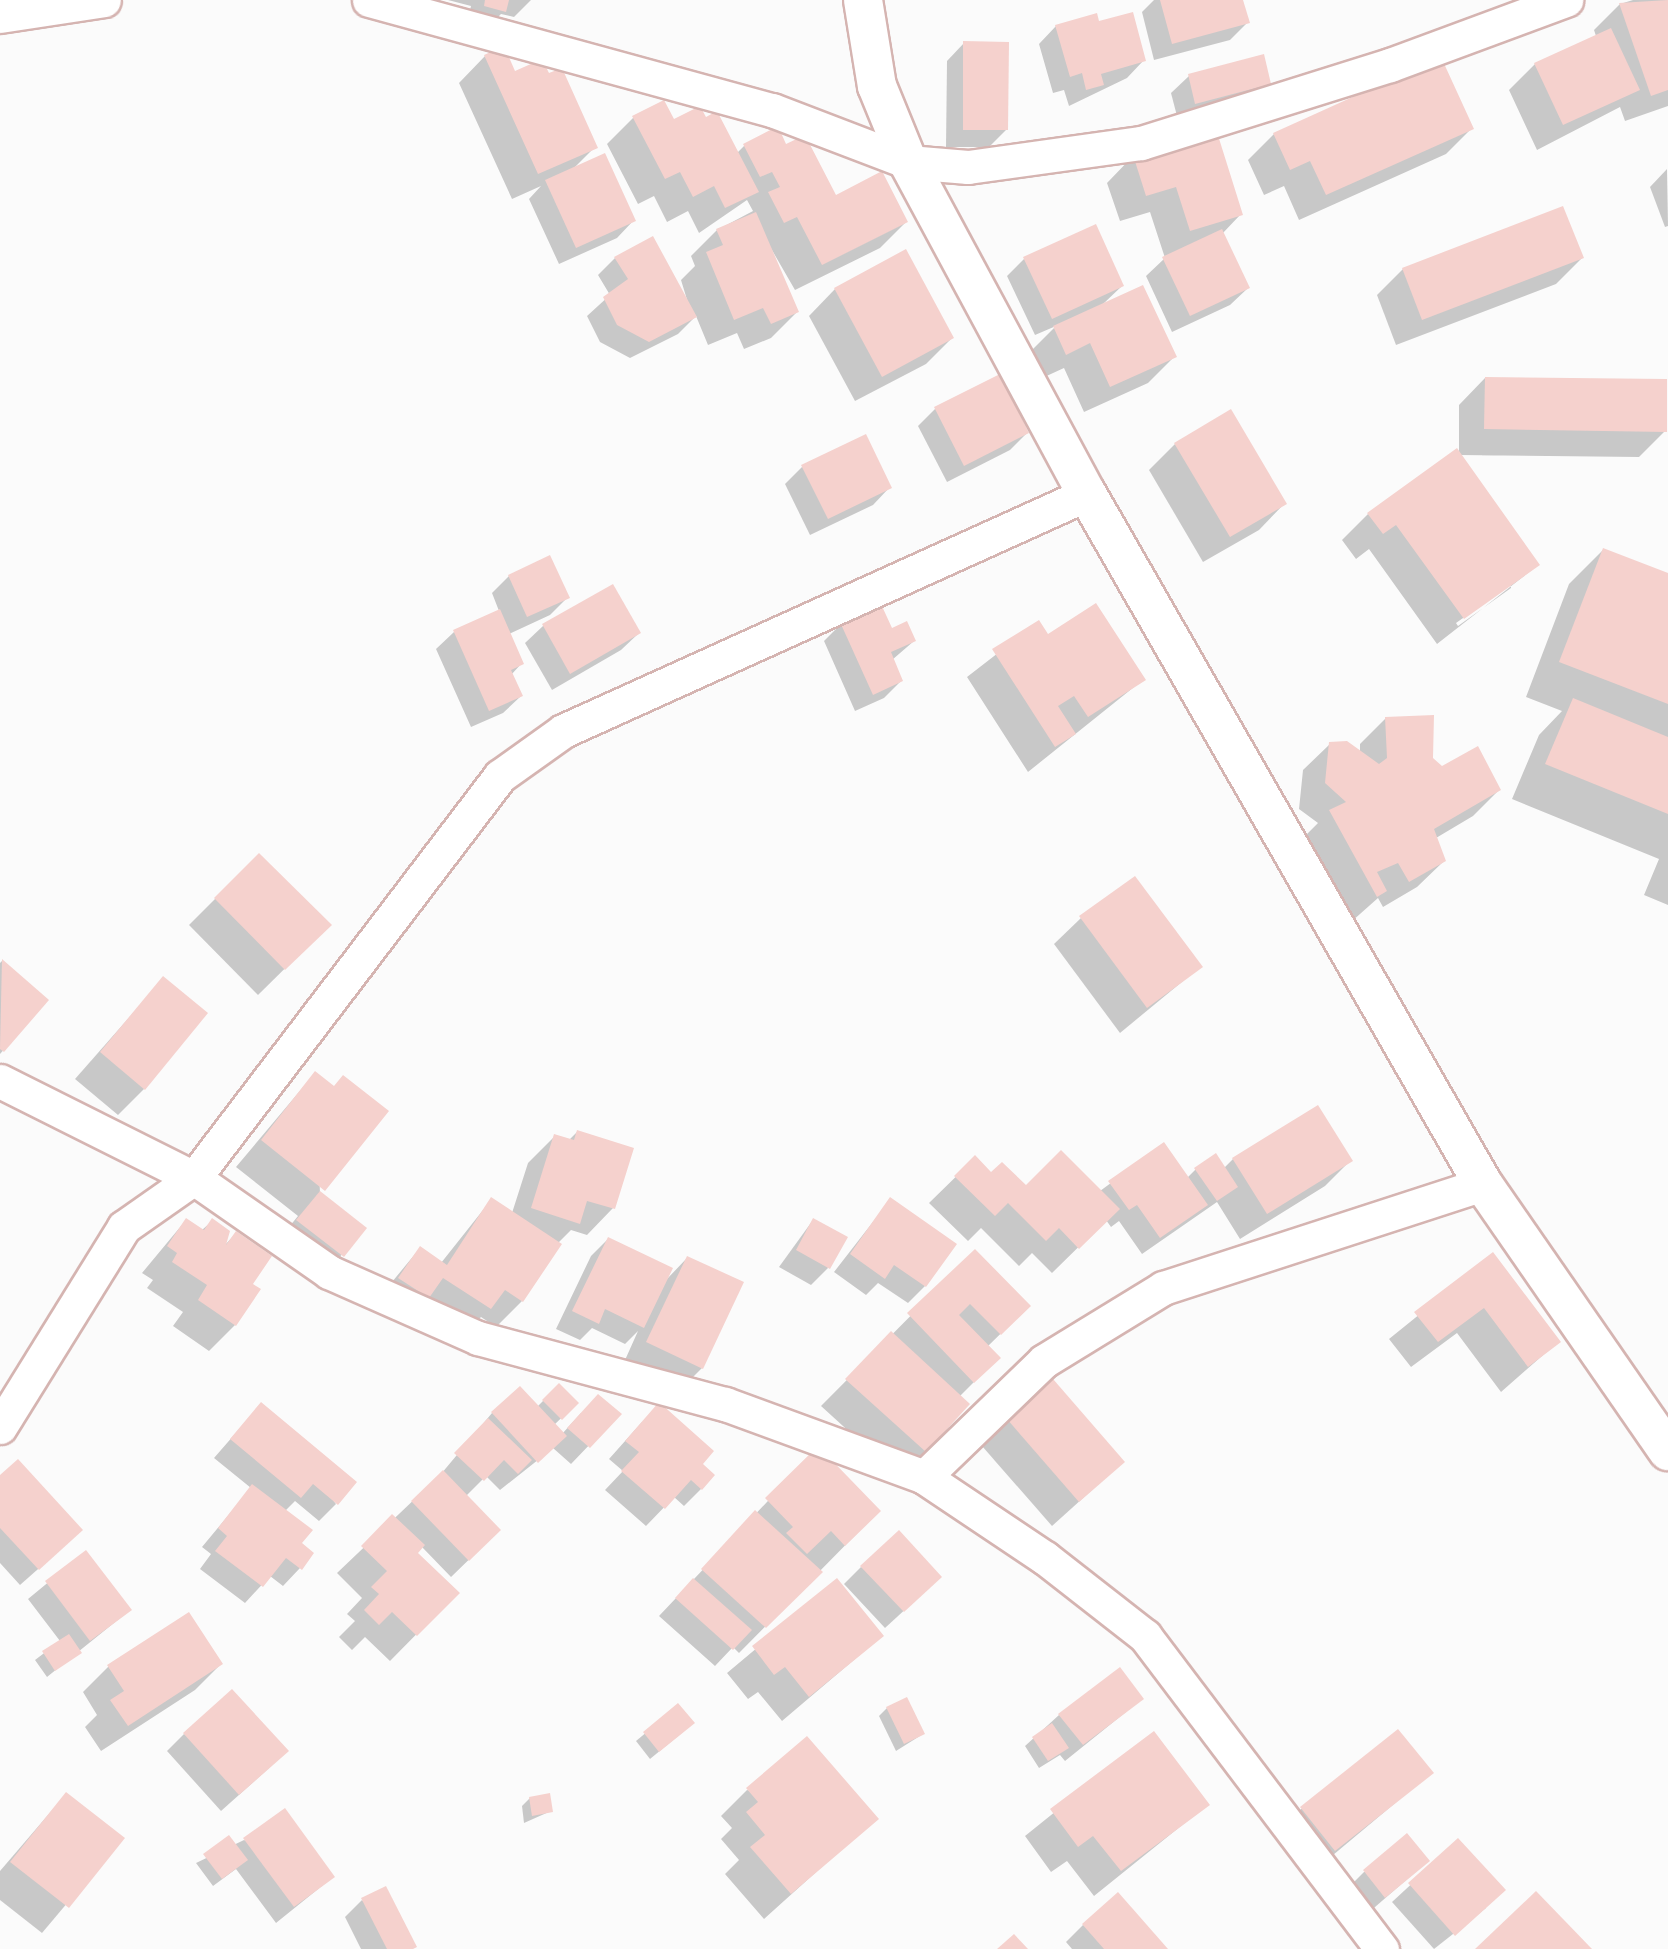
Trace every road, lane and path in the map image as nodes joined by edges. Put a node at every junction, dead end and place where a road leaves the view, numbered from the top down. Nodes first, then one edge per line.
1 (104, 0) edge
2 (369, 0) edge
3 (863, 0) edge
4 (1566, 0) edge
5 (0, 16) edge
6 (908, 162) junction
7 (1087, 494) junction
8 (0, 1081) edge
9 (194, 1178) junction
10 (1483, 1184) junction
11 (0, 1427) edge
12 (1668, 1451) edge
13 (924, 1477) junction
14 (1382, 1949) edge

1 - 5 street
2 - 6 street
3 - 6 street
4 - 6 street
6 - 7 street
7 - 9 street
7 - 10 street
8 - 9 street
9 - 11 street
9 - 13 street
10 - 12 street
10 - 13 street
13 - 14 street

